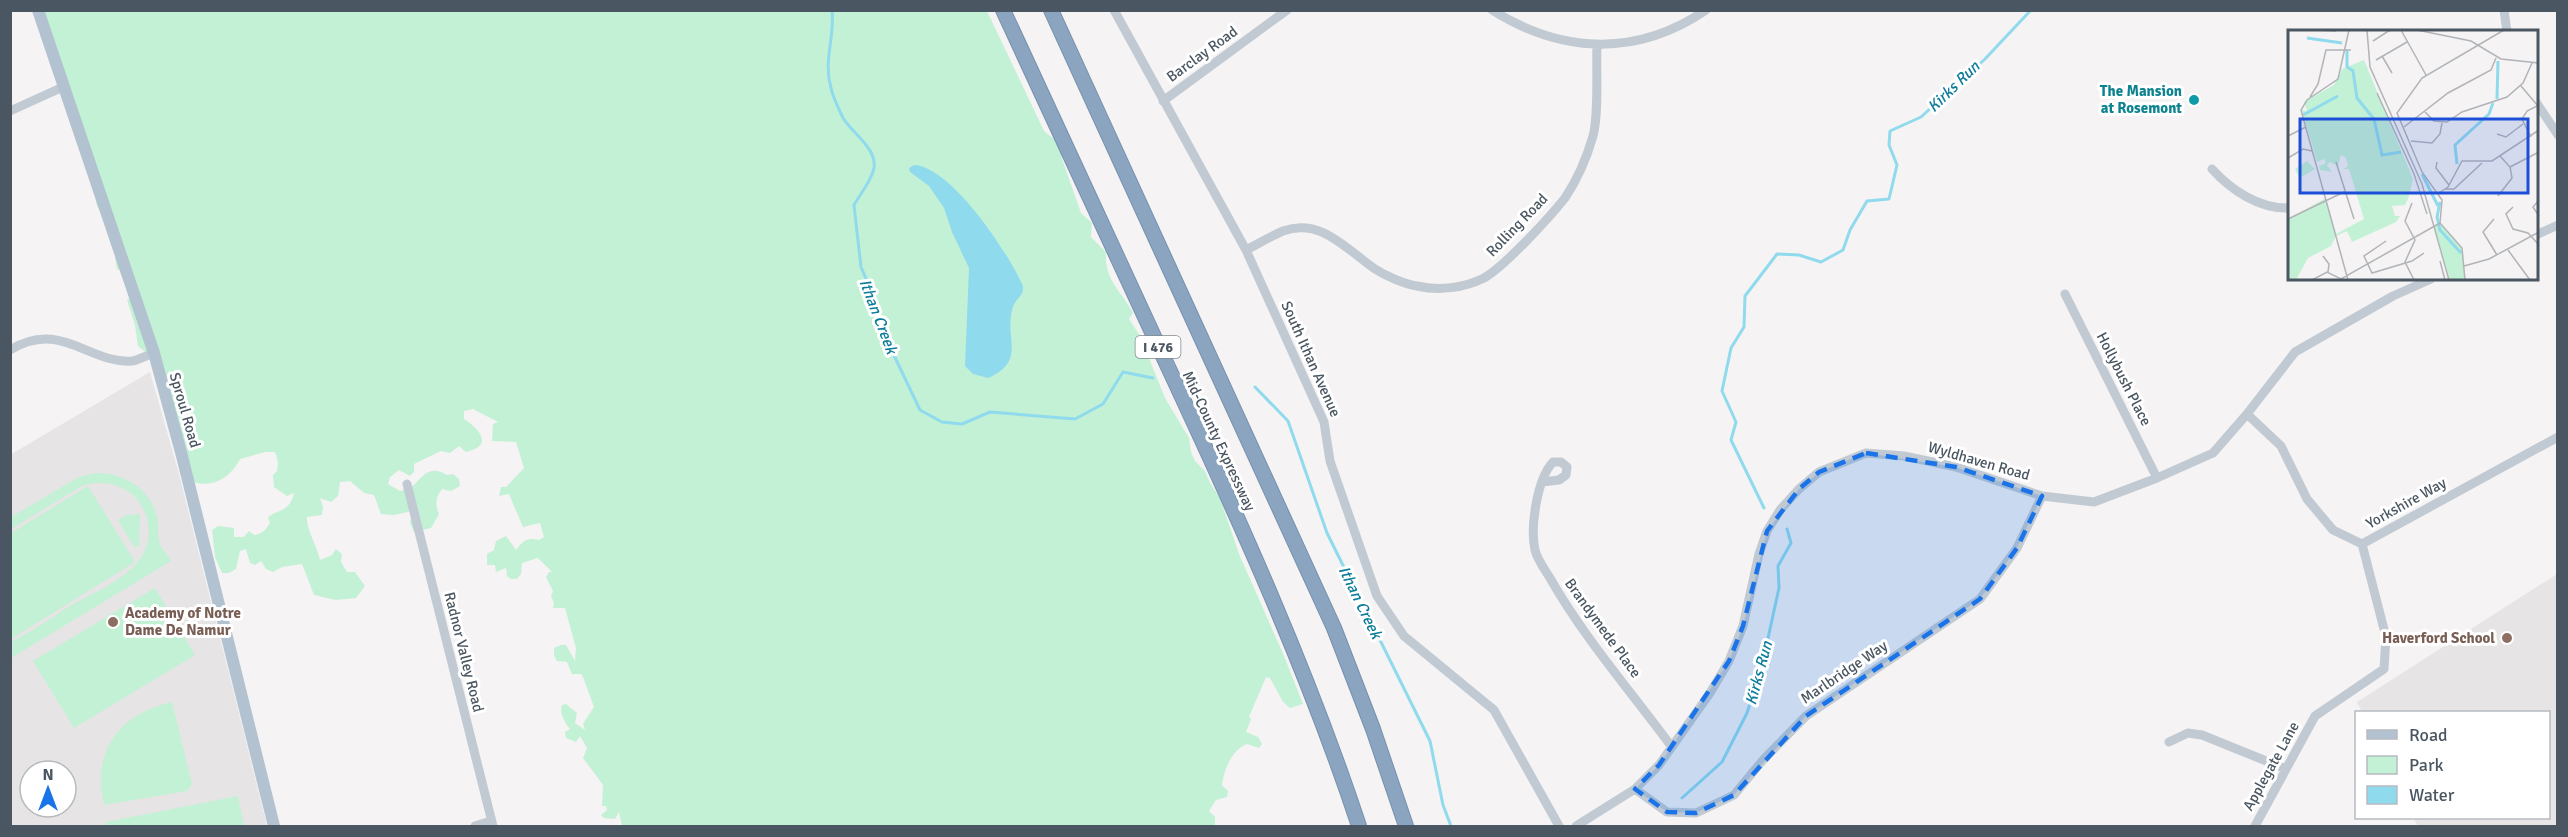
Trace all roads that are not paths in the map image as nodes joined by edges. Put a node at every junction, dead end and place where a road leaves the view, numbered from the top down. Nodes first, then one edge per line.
1 (38, 10) edge
2 (1003, 10) edge
3 (1051, 10) edge
4 (1114, 10) edge
5 (1287, 10) edge
6 (1492, 10) edge
7 (1706, 10) edge
8 (2504, 10) edge
9 (2507, 30) edge
10 (1598, 44) junction
11 (63, 87) junction
12 (1163, 101) junction
13 (2538, 105) edge
14 (10, 111) edge
15 (2558, 135) edge
16 (2212, 169) dead end
17 (2288, 208) edge
18 (2558, 225) edge
19 (2538, 234) edge
20 (1246, 250) junction
21 (2429, 280) edge
22 (2065, 294) dead end
23 (10, 350) edge
24 (154, 353) junction
25 (2247, 414) junction
26 (2558, 437) edge
27 (2157, 478) junction
28 (1542, 482) dead end
29 (407, 484) dead end
30 (2042, 496) junction
31 (2362, 544) junction
32 (2169, 742) dead end
33 (1671, 746) junction
34 (2286, 769) junction
35 (1635, 789) junction
36 (492, 824) edge
37 (274, 826) edge
38 (475, 826) edge
39 (1359, 826) edge
40 (1406, 826) edge
41 (1559, 826) edge
42 (1576, 826) edge
43 (2255, 826) edge

1 - 11 main road, Sproul Road
2 - 39 highway, Mid-County Expressway / I 476
3 - 40 highway, Mid-County Expressway / I 476
4 - 12 street, South Ithan Avenue
5 - 12 street, Barclay Road
6 - 10 street
7 - 10 street
8 - 9 street
10 - 20 street, Rolling Road
11 - 14 street
11 - 24 main road, Sproul Road
12 - 20 street, South Ithan Avenue
13 - 15 street
16 - 17 street
18 - 19 street
20 - 41 street, South Ithan Avenue
21 - 25 street, Wyldhaven Road
22 - 27 street, Hollybush Place
23 - 24 street
24 - 37 main road, Sproul Road
25 - 27 street, Wyldhaven Road
25 - 31 street, Yorkshire Way
26 - 31 street, Yorkshire Way
27 - 30 street, Wyldhaven Road
28 - 33 street, Brandymede Place
29 - 36 street, Radnor Valley Road
30 - 33 street, Wyldhaven Road
30 - 35 street, Marlbridge Way
31 - 34 street, Applegate Lane
32 - 34 street
33 - 35 street, Wyldhaven Road
34 - 43 street, Applegate Lane
35 - 42 street, Wyldhaven Road
36 - 38 street

